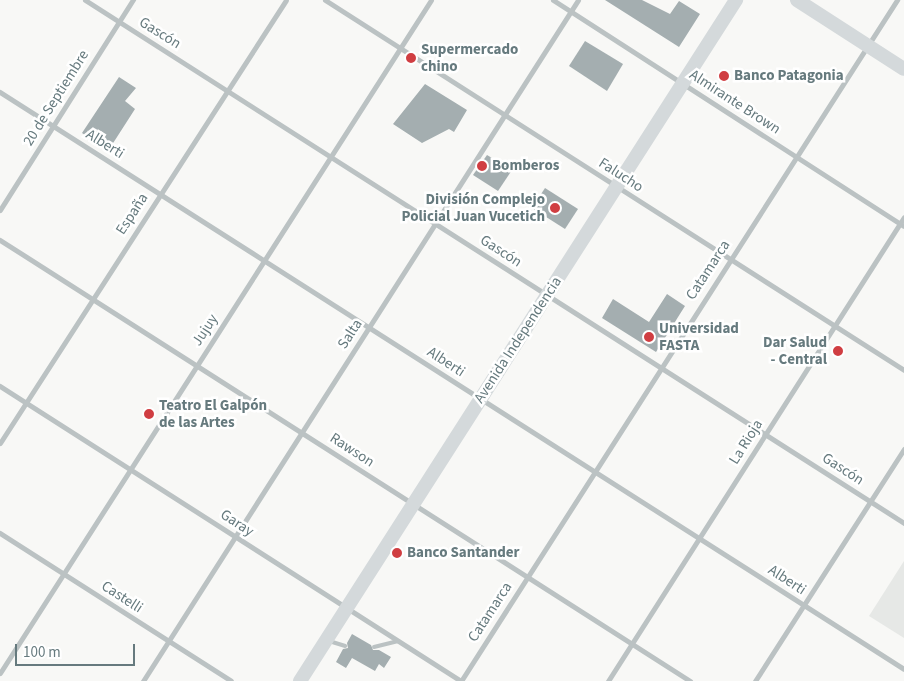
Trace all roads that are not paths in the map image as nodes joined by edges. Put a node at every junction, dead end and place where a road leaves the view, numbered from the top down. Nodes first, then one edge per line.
1 (85, 0) edge
2 (133, 0) edge
3 (286, 0) edge
4 (325, 0) edge
5 (430, 0) edge
6 (553, 0) edge
7 (578, 0) edge
8 (736, 0) edge
9 (797, 0) edge
10 (897, 0) edge
11 (571, 12) junction
12 (119, 22) junction
13 (868, 46) junction
14 (400, 48) junction
15 (904, 69) edge
16 (683, 84) junction
17 (226, 90) junction
18 (0, 92) edge
19 (504, 115) junction
20 (53, 126) junction
21 (330, 156) junction
22 (796, 156) junction
23 (617, 186) junction
24 (160, 194) junction
25 (0, 210) edge
26 (904, 217) edge
27 (435, 223) junction
28 (902, 225) edge
29 (0, 240) edge
30 (730, 259) junction
31 (264, 260) junction
32 (547, 295) junction
33 (92, 299) junction
34 (833, 325) junction
35 (369, 327) junction
36 (197, 366) junction
37 (661, 368) junction
38 (904, 370) edge
39 (0, 386) edge
40 (481, 399) junction
41 (26, 402) junction
42 (301, 433) junction
43 (766, 434) junction
44 (0, 443) edge
45 (904, 448) edge
46 (130, 469) junction
47 (595, 472) junction
48 (870, 501) junction
49 (414, 504) junction
50 (904, 523) edge
51 (0, 533) edge
52 (235, 536) junction
53 (699, 538) junction
54 (64, 574) junction
55 (527, 577) junction
56 (804, 605) junction
57 (347, 608) junction
58 (326, 640) junction
59 (168, 641) junction
60 (398, 641) junction
61 (632, 644) junction
62 (345, 646) dead end
63 (374, 647) dead end
64 (904, 669) edge
65 (0, 673) edge
66 (143, 681) edge
67 (231, 681) edge
68 (300, 681) edge
69 (461, 681) edge
70 (608, 681) edge
71 (690, 681) edge
72 (755, 681) edge

1 - 12 street, Gascón
2 - 12 street, 20 de Septiembre
3 - 17 street, España
4 - 14 street, Falucho
5 - 14 street, Jujuy
6 - 11 street, Almirante Brown
7 - 11 street, Salta
8 - 16 main road, Avenida Independencia
9 - 13 main road
10 - 13 street, Catamarca
11 - 16 street, Almirante Brown
11 - 19 street, Salta
12 - 17 street, Gascón
12 - 20 street, 20 de Septiembre
13 - 15 main road
13 - 22 street, Catamarca
14 - 19 street, Falucho
14 - 21 street, Jujuy
16 - 22 street, Almirante Brown
16 - 23 main road, Avenida Independencia
17 - 21 street, Gascón
17 - 24 street, España
18 - 20 street, Alberti
19 - 23 street, Falucho
19 - 27 street, Salta
20 - 24 street, Alberti
20 - 25 street, 20 de Septiembre
21 - 27 street, Gascón
21 - 31 street, Jujuy
22 - 28 street, Almirante Brown
22 - 30 street, Catamarca
23 - 30 street, Falucho
23 - 32 main road, Avenida Independencia
24 - 31 street, Alberti
24 - 33 street, España
26 - 28 street, La Rioja
27 - 32 street, Gascón
27 - 35 street, Salta
28 - 34 street, La Rioja
29 - 33 street, Rawson
30 - 34 street, Falucho
30 - 37 street, Catamarca
31 - 35 street, Alberti
31 - 36 street, Jujuy
32 - 37 street, Gascón
32 - 40 main road, Avenida Independencia
33 - 36 street, Rawson
33 - 41 street, España
34 - 38 street, Falucho
34 - 43 street, La Rioja
35 - 40 street, Alberti
35 - 42 street, Salta
36 - 42 street, Rawson
36 - 46 street, Jujuy
37 - 43 street, Gascón
37 - 47 street, Catamarca
39 - 41 street, Garay
40 - 47 street, Alberti
40 - 49 main road, Avenida Independencia
41 - 44 street, España
41 - 46 street, Garay
42 - 49 street, Rawson
42 - 52 street, Salta
43 - 48 street, Gascón
43 - 53 street, La Rioja
45 - 48 street
46 - 52 street, Garay
46 - 54 street, Jujuy
47 - 53 street, Alberti
47 - 55 street, Catamarca
48 - 50 street, Gascón
48 - 56 street
49 - 55 street, Rawson
49 - 57 main road, Avenida Independencia
51 - 54 street, Castelli
52 - 57 street, Garay
52 - 59 street, Salta
53 - 56 street, Alberti
53 - 61 street, La Rioja
54 - 59 street, Castelli
54 - 65 street, Jujuy
55 - 61 street, Rawson
55 - 69 street, Catamarca
56 - 64 street, Alberti
56 - 72 street
57 - 58 main road, Avenida Independencia
57 - 60 street, Garay
58 - 62 lane
58 - 68 main road, Avenida Independencia
59 - 66 street, Salta
59 - 67 street, Castelli
60 - 63 lane
60 - 69 street, Garay
61 - 70 street, La Rioja
61 - 71 street, Rawson

